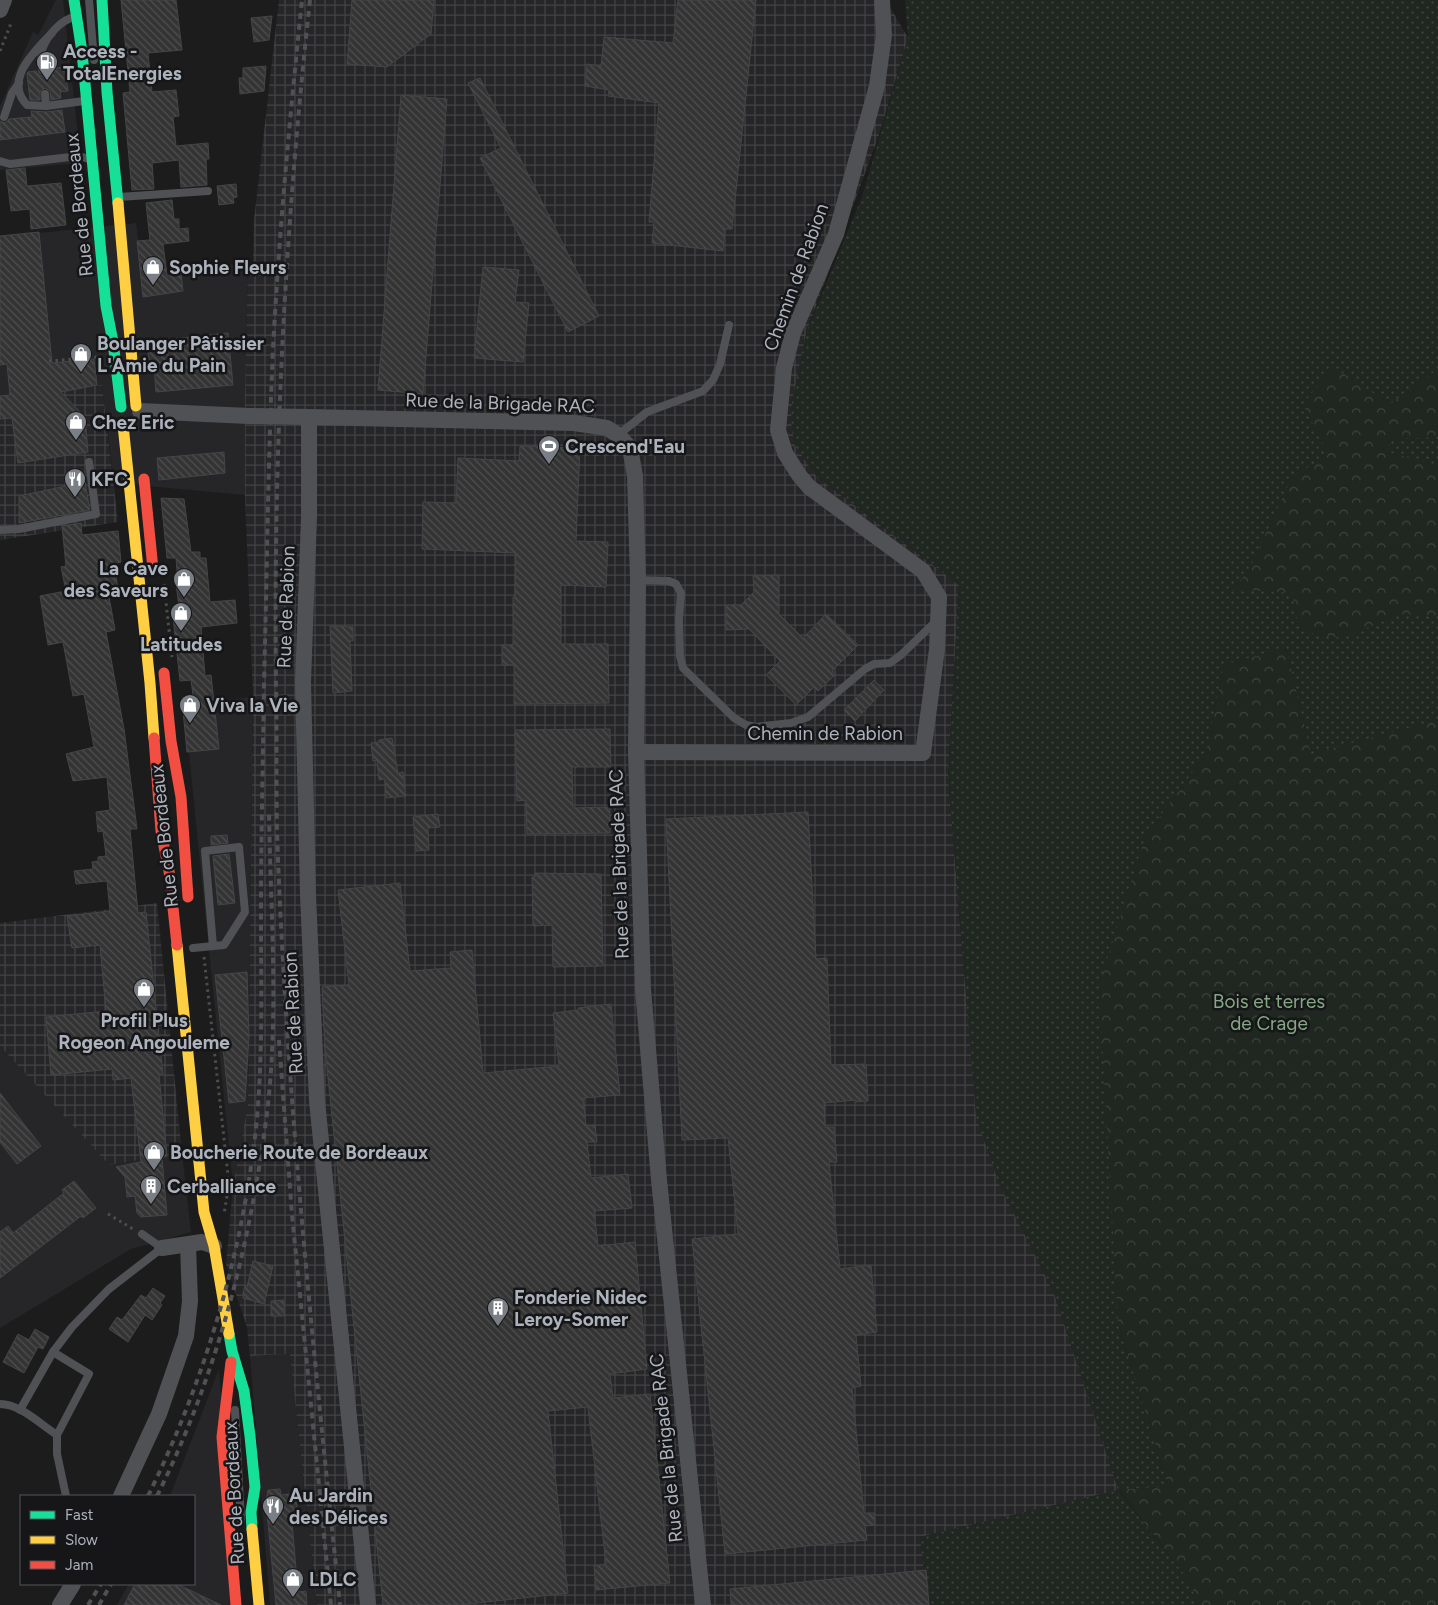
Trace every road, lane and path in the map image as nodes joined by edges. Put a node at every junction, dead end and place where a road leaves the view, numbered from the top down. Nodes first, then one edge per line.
1 (4, 0) edge
2 (74, 0) edge
3 (89, 0) edge
4 (102, 0) edge
5 (882, 0) edge
6 (5, 13) edge
7 (77, 16) junction
8 (52, 33) junction
9 (0, 51) edge
10 (94, 64) dead end
11 (42, 70) dead end
12 (19, 83) junction
13 (44, 94) dead end
14 (86, 100) junction
15 (46, 106) junction
16 (4, 117) dead end
17 (91, 160) junction
18 (0, 161) edge
19 (208, 191) dead end
20 (117, 197) junction
21 (729, 325) dead end
22 (131, 334) junction
23 (114, 346) junction
24 (50, 361) dead end
25 (121, 407) junction
26 (137, 416) junction
27 (309, 417) junction
28 (123, 424) junction
29 (618, 435) junction
30 (89, 462) dead end
31 (143, 467) dead end
32 (0, 530) edge
33 (151, 549) junction
34 (159, 577) joint
35 (638, 580) junction
36 (938, 619) junction
37 (168, 663) joint
38 (164, 751) dead end
39 (636, 752) junction
40 (186, 850) junction
41 (205, 851) junction
42 (176, 862) dead end
43 (189, 911) dead end
44 (213, 946) junction
45 (195, 948) joint
46 (210, 1180) dead end
47 (108, 1214) dead end
48 (219, 1217) joint
49 (142, 1234) joint
50 (188, 1245) junction
51 (214, 1246) junction
52 (162, 1248) junction
53 (232, 1351) junction
54 (53, 1352) junction
55 (0, 1404) edge
56 (20, 1410) junction
57 (57, 1435) junction
58 (252, 1448) junction
59 (238, 1483) junction
60 (66, 1495) edge
61 (121, 1495) edge
62 (241, 1527) dead end
63 (72, 1585) edge
64 (60, 1605) edge
65 (236, 1605) edge
66 (259, 1605) edge
67 (368, 1605) edge
68 (702, 1605) edge

1 - 6 street
2 - 7 main road, Rue de Bordeaux
3 - 10 lane
4 - 20 main road, Rue de Bordeaux
5 - 36 street, Chemin de Rabion
6 - 9 path
7 - 8 lane
7 - 14 main road, Rue de Bordeaux
8 - 11 lane
8 - 12 lane
12 - 15 lane
12 - 16 lane
13 - 15 lane
14 - 15 lane
14 - 17 main road, Rue de Bordeaux
17 - 18 lane
17 - 23 main road, Rue de Bordeaux
19 - 20 lane
20 - 22 main road, Rue de Bordeaux
21 - 29 lane
22 - 23 lane
22 - 26 main road, Rue de Bordeaux
23 - 24 path
23 - 25 main road, Rue de Bordeaux
25 - 26 main road
25 - 28 main road
26 - 27 street, Rue de la Brigade RAC, bridge
26 - 28 main road
27 - 29 street, Rue de la Brigade RAC
27 - 67 street, Rue de Rabion
28 - 51 main road, Rue de Bordeaux
29 - 35 street, Rue de la Brigade RAC
30 - 32 lane
31 - 33 main road
33 - 34 main road
33 - 38 lane
34 - 37 path
35 - 36 lane
35 - 39 street, Rue de la Brigade RAC
36 - 39 street, Chemin de Rabion
37 - 40 main road, Rue de Bordeaux
39 - 68 street, Rue de la Brigade RAC
40 - 41 lane
40 - 43 main road, Rue de Bordeaux
41 - 44 lane
41 - 44 lane
42 - 46 lane
44 - 45 lane
45 - 48 path
47 - 49 path
48 - 51 main road, Rue de Bordeaux
49 - 52 lane
50 - 51 street
50 - 52 street
50 - 61 street
51 - 53 main road, Rue de Bordeaux
52 - 54 lane
53 - 58 main road, Rue de Bordeaux
53 - 59 lane
53 - 65 main road, Rue de Bordeaux
54 - 56 lane
54 - 57 lane
55 - 56 lane
56 - 57 lane
57 - 60 lane
58 - 59 lane
58 - 66 main road, Rue de Bordeaux
59 - 62 lane
63 - 64 street

